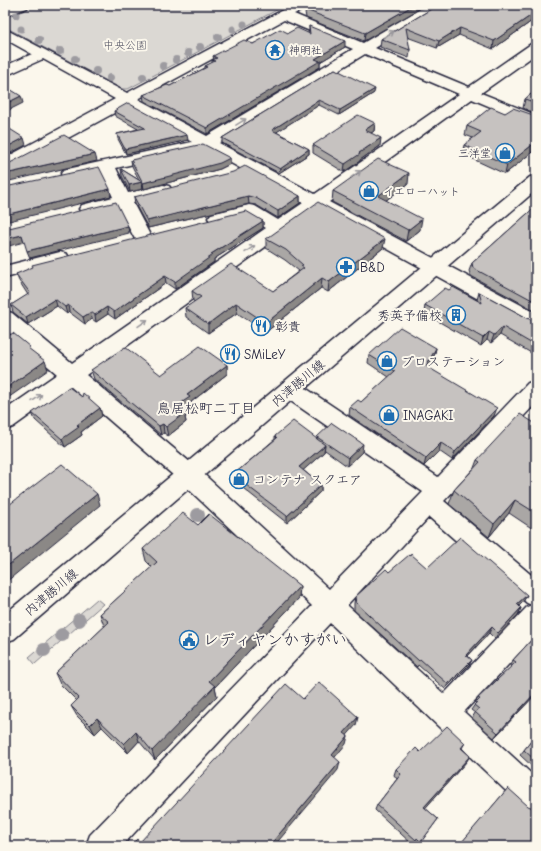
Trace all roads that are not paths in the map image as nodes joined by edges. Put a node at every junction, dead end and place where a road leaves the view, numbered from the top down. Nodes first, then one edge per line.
1 (22, 5) edge
2 (302, 5) edge
3 (436, 5) edge
4 (5, 12) edge
5 (284, 15) junction
6 (5, 33) edge
7 (536, 47) edge
8 (366, 48) junction
9 (43, 54) junction
10 (5, 72) edge
11 (470, 93) junction
12 (127, 99) junction
13 (536, 121) edge
14 (207, 143) junction
15 (246, 163) junction
16 (5, 165) edge
17 (106, 166) junction
18 (227, 174) edge
19 (51, 178) edge
20 (536, 181) edge
21 (175, 187) edge
22 (123, 200) junction
23 (316, 202) junction
24 (72, 213) edge
25 (204, 222) edge
26 (278, 229) junction
27 (142, 237) edge
28 (74, 255) edge
29 (436, 266) junction
30 (5, 272) edge
31 (5, 318) edge
32 (536, 322) edge
33 (70, 374) junction
34 (290, 389) junction
35 (536, 389) edge
36 (5, 420) edge
37 (189, 475) junction
38 (433, 496) junction
39 (536, 595) edge
40 (331, 606) junction
41 (536, 616) edge
42 (5, 630) edge
43 (445, 713) junction
44 (536, 798) edge
45 (101, 846) edge

1 - 4 street
2 - 5 street
8 -> 3 street
5 - 8 street
5 - 12 street
6 - 9 street
7 - 11 street
8 - 11 street
14 -> 8 street
9 - 10 street
9 - 12 street
11 - 13 street
23 -> 11 street
12 - 14 street
12 - 16 street
14 - 15 street
14 - 17 street
15 - 18 street
15 - 23 street
17 - 19 street
17 - 22 street
20 - 29 street, 内津勝川線
21 - 22 street
22 - 24 street
22 - 27 street
23 - 26 street
23 - 29 street
25 - 26 street
33 -> 26 street
28 - 30 street
29 - 32 street
29 - 34 street, 内津勝川線
31 - 33 street
36 -> 33 street
33 - 37 street
34 - 37 street, 内津勝川線
34 - 38 street
35 - 38 street
37 - 40 street
37 - 42 street, 内津勝川線
38 - 39 street
38 - 40 street
40 - 43 street
40 - 45 street
41 - 43 street
43 - 44 street

